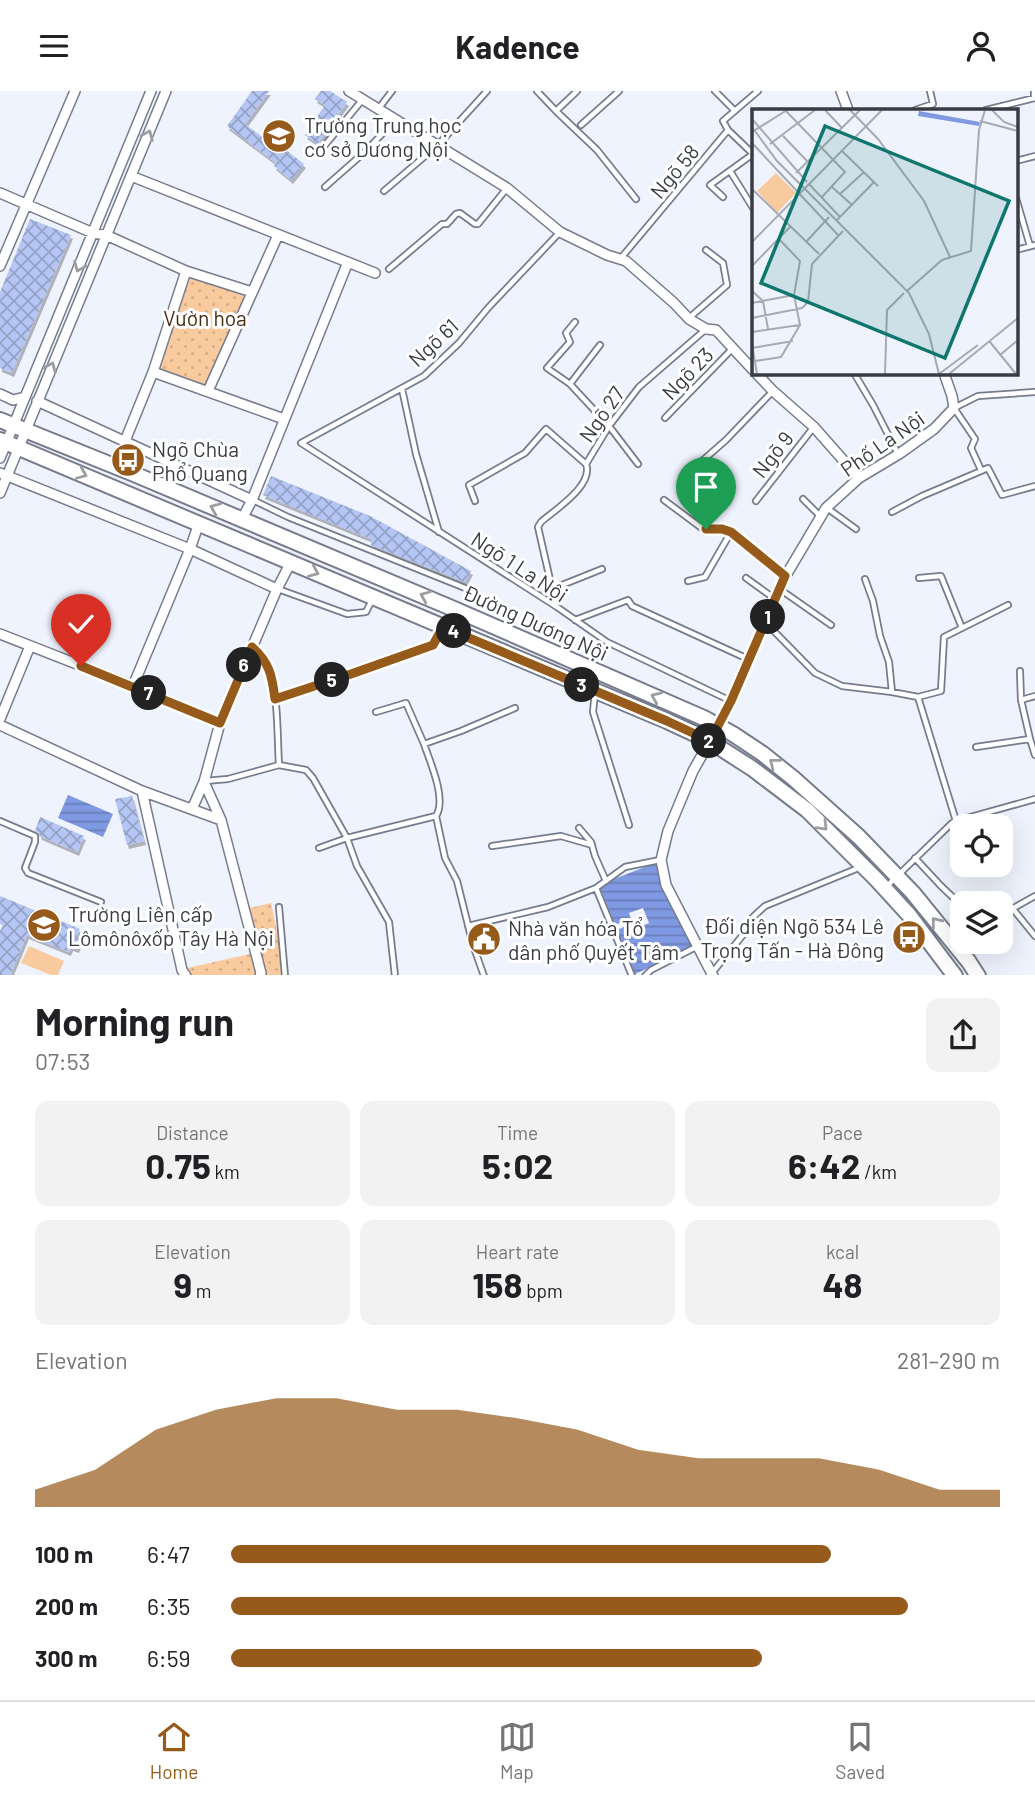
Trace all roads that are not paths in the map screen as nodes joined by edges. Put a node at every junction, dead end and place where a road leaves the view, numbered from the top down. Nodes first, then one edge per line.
1 (75, 91) edge
2 (151, 91) edge
3 (166, 91) edge
4 (349, 91) edge
5 (392, 91) edge
6 (487, 91) edge
7 (537, 91) edge
8 (577, 91) edge
9 (620, 91) edge
10 (715, 91) edge
11 (758, 91) edge
12 (841, 91) edge
13 (930, 91) edge
14 (1034, 91) edge
15 (1035, 98) edge
16 (363, 99) junction
17 (934, 107) edge
18 (378, 109) junction
19 (848, 109) edge
20 (993, 109) edge
21 (734, 110) junction
22 (556, 111) junction
23 (396, 119) junction
24 (582, 125) dead end
25 (728, 130) junction
26 (438, 145) junction
27 (321, 150) dead end
28 (752, 153) edge
29 (752, 155) edge
30 (1035, 156) edge
31 (1018, 160) edge
32 (730, 171) junction
33 (131, 176) junction
34 (325, 187) dead end
35 (507, 188) junction
36 (384, 191) dead end
37 (0, 194) edge
38 (723, 197) dead end
39 (636, 199) dead end
40 (1018, 204) edge
41 (27, 205) junction
42 (752, 205) edge
43 (560, 232) junction
44 (93, 233) junction
45 (106, 235) junction
46 (278, 235) junction
47 (1033, 246) edge
48 (706, 250) dead end
49 (621, 258) junction
50 (348, 262) junction
51 (0, 266) edge
52 (389, 269) dead end
53 (186, 271) junction
54 (375, 273) dead end
55 (252, 292) junction
56 (688, 319) junction
57 (575, 322) dead end
58 (706, 329) junction
59 (600, 345) dead end
60 (732, 349) junction
61 (752, 370) edge
62 (153, 372) junction
63 (757, 375) edge
64 (855, 375) edge
65 (945, 375) edge
66 (570, 384) junction
67 (402, 389) junction
68 (208, 391) junction
69 (773, 391) junction
70 (1035, 393) edge
71 (0, 394) edge
72 (25, 397) junction
73 (37, 401) junction
74 (954, 408) junction
75 (665, 418) dead end
76 (284, 419) junction
77 (13, 426) edge
78 (609, 426) junction
79 (814, 427) junction
80 (125, 441) junction
81 (9, 443) edge
82 (301, 443) joint
83 (899, 454) junction
84 (0, 458) edge
85 (586, 464) junction
86 (638, 464) dead end
87 (693, 469) dead end
88 (981, 470) junction
89 (4, 475) edge
90 (859, 478) junction
91 (1035, 485) edge
92 (0, 493) edge
93 (803, 499) dead end
94 (252, 500) junction
95 (475, 501) dead end
96 (664, 501) dead end
97 (755, 501) dead end
98 (826, 508) junction
99 (892, 512) dead end
100 (821, 517) junction
101 (242, 519) junction
102 (199, 523) junction
103 (856, 529) dead end
104 (731, 532) junction
105 (440, 533) junction
106 (190, 549) junction
107 (291, 562) junction
108 (602, 569) dead end
109 (785, 576) junction
110 (746, 577) dead end
111 (919, 578) dead end
112 (865, 579) dead end
113 (688, 581) dead end
114 (465, 588) dead end
115 (277, 589) junction
116 (552, 589) junction
117 (780, 590) junction
118 (373, 597) junction
119 (776, 600) junction
120 (1008, 605) dead end
121 (557, 607) junction
122 (576, 620) junction
123 (766, 623) junction
124 (831, 625) dead end
125 (443, 627) junction
126 (962, 628) junction
127 (0, 634) edge
128 (30, 646) junction
129 (252, 647) junction
130 (748, 659) junction
131 (1020, 671) dead end
132 (133, 686) junction
133 (595, 690) junction
134 (892, 692) junction
135 (1035, 696) edge
136 (918, 697) junction
137 (275, 699) junction
138 (1021, 700) junction
139 (731, 701) junction
140 (515, 708) dead end
141 (376, 712) dead end
142 (0, 719) edge
143 (220, 723) junction
144 (0, 725) edge
145 (718, 726) junction
146 (1030, 739) junction
147 (710, 741) junction
148 (424, 744) junction
149 (976, 747) dead end
150 (1035, 755) edge
151 (279, 765) junction
152 (204, 782) junction
153 (142, 791) junction
154 (1035, 799) edge
155 (192, 809) junction
156 (954, 814) edge
157 (981, 814) edge
158 (436, 816) junction
159 (221, 820) junction
160 (0, 821) edge
161 (629, 825) dead end
162 (950, 826) edge
163 (579, 828) dead end
164 (347, 838) junction
165 (592, 845) junction
166 (492, 846) dead end
167 (319, 848) dead end
168 (915, 858) junction
169 (661, 860) junction
170 (862, 866) junction
171 (896, 876) junction
172 (606, 881) junction
173 (596, 888) junction
174 (885, 888) junction
175 (950, 895) edge
176 (1035, 896) edge
177 (101, 902) dead end
178 (279, 907) dead end
179 (1013, 909) joint
180 (468, 926) junction
181 (950, 931) edge
182 (1035, 936) edge
183 (698, 946) junction
184 (966, 954) edge
185 (184, 972) edge
186 (712, 974) edge
187 (173, 975) edge
188 (260, 975) edge
189 (285, 975) edge
190 (395, 975) edge
191 (484, 975) edge
192 (632, 975) edge
193 (645, 975) edge
194 (955, 975) edge
195 (978, 975) edge

1 - 41 street
2 - 44 street
33 -> 3 street
4 - 16 street
5 - 18 lane
6 - 26 lane
7 - 22 lane
8 - 22 lane
9 - 24 lane
10 - 21 lane
11 - 21 lane
12 - 19 street
13 - 17 lane
14 - 15 lane
15 - 20 lane
16 - 18 street
16 - 27 lane
18 - 23 street
21 - 25 lane
22 - 39 lane
23 - 26 street
23 - 34 lane
25 - 28 lane
25 - 49 lane, Ngõ 58
26 - 35 street
26 - 36 lane
29 - 32 lane
30 - 31 lane
32 - 38 lane
32 - 42 lane
33 - 45 street
33 - 46 street
35 - 43 street
35 - 52 lane
37 - 41 street
40 - 47 lane
41 - 44 street
41 - 51 street
43 - 49 street
43 - 67 lane, Ngõ 61
44 - 45 street
44 -> 72 street
45 - 53 street
73 -> 45 street
46 - 50 street
46 - 55 street
48 - 56 lane
49 - 56 street
50 - 54 street
50 - 76 street
53 - 55 street
53 - 62 street
55 - 68 street
56 - 58 street
57 - 66 lane
58 - 60 street
58 - 78 lane, Ngõ 27
59 - 66 lane
60 - 61 street
60 - 75 lane, Ngõ 23
62 - 68 street
62 - 80 street
63 - 69 street
64 - 83 lane
65 - 74 street, Phố La Nội
66 - 78 lane
67 - 82 lane, Ngõ 61
67 - 105 lane
68 - 76 street
69 - 79 street
69 - 87 lane
70 - 74 lane
71 - 72 street
72 - 77 street
73 - 77 street
73 - 80 street
74 - 83 street, Phố La Nội
74 - 88 lane
76 - 94 street
77 - 81 street
101 -> 77 main road, Đường Dương Nội
78 - 85 lane, Ngõ 27
78 - 86 lane
79 - 90 street
79 - 97 lane, Ngõ 9
80 - 94 street
81 - 84 street
81 - 89 street
81 -> 102 main road, Đường Dương Nội
82 - 105 lane, Ngõ 1 La Nội
83 - 90 street, Phố La Nội
85 - 95 lane, Ngõ 27
85 - 116 lane
88 - 91 lane
88 - 99 lane
89 - 92 street
89 - 106 street
90 - 98 street, Phố La Nội
93 - 100 lane
94 - 101 street
94 - 114 lane
96 - 104 lane
98 - 100 street, Phố La Nội
98 - 103 lane
100 - 109 street, Phố La Nội
145 -> 101 main road, Đường Dương Nội
102 - 106 street
102 - 107 main road, Đường Dương Nội
104 - 109 lane
104 - 113 lane
105 - 121 lane, Ngõ 1 La Nội
106 - 115 street
106 - 132 street
107 - 115 street
107 -> 118 main road, Đường Dương Nội
108 - 116 lane
109 - 117 street, Phố La Nội
110 - 119 lane
111 - 126 lane
112 - 134 lane
115 - 118 lane
115 - 129 street
116 - 121 lane
117 - 119 street, Phố La Nội
117 - 124 lane
118 - 125 main road, Đường Dương Nội
119 - 123 street, Phố La Nội
120 - 126 lane
121 - 122 lane, Ngõ 1 La Nội
122 - 130 lane
122 - 139 lane, Ngõ 1 La Nội
123 - 130 street, Phố La Nội
123 - 134 lane
125 - 133 main road, Đường Dương Nội
125 - 137 lane
126 - 136 lane
127 - 128 street
128 - 132 street
128 - 142 street
129 - 137 lane
129 - 143 street
130 - 139 street, Phố La Nội
131 - 138 lane
132 - 143 street
133 - 147 main road, Đường Dương Nội
133 - 161 lane
134 - 136 lane
135 - 138 lane
136 - 156 lane
137 - 151 lane
138 - 146 lane
139 - 145 street, Phố La Nội
140 - 148 lane
141 - 148 lane
143 - 152 street
144 - 153 street
145 - 147 main road
171 -> 145 main road, Đường Dương Nội
146 - 149 lane
146 - 150 lane
147 - 169 street
147 -> 170 main road, Đường Dương Nội
148 - 158 lane
151 - 152 lane
151 - 164 lane
152 - 155 street
152 - 159 street
153 - 155 street
153 - 185 street
154 - 157 lane
155 - 159 street
158 - 164 lane
158 - 180 lane
159 - 188 street
160 - 177 lane
162 - 168 lane
163 - 165 lane
164 - 167 lane
164 - 190 lane
165 - 166 lane
165 - 172 lane
168 - 171 lane
168 - 175 lane
169 - 172 lane
169 - 183 street
170 - 174 main road, Đường Dương Nội
170 - 186 lane
171 - 174 lane
181 -> 171 main road, Đường Dương Nội
172 - 173 lane
173 - 180 lane
173 - 192 lane
174 - 194 main road, Đường Dương Nội
176 - 179 lane
178 - 189 lane
179 - 182 lane
180 - 191 lane
183 - 186 street
183 - 193 lane
184 - 195 main road, Đường Dương Nội
185 - 187 street

